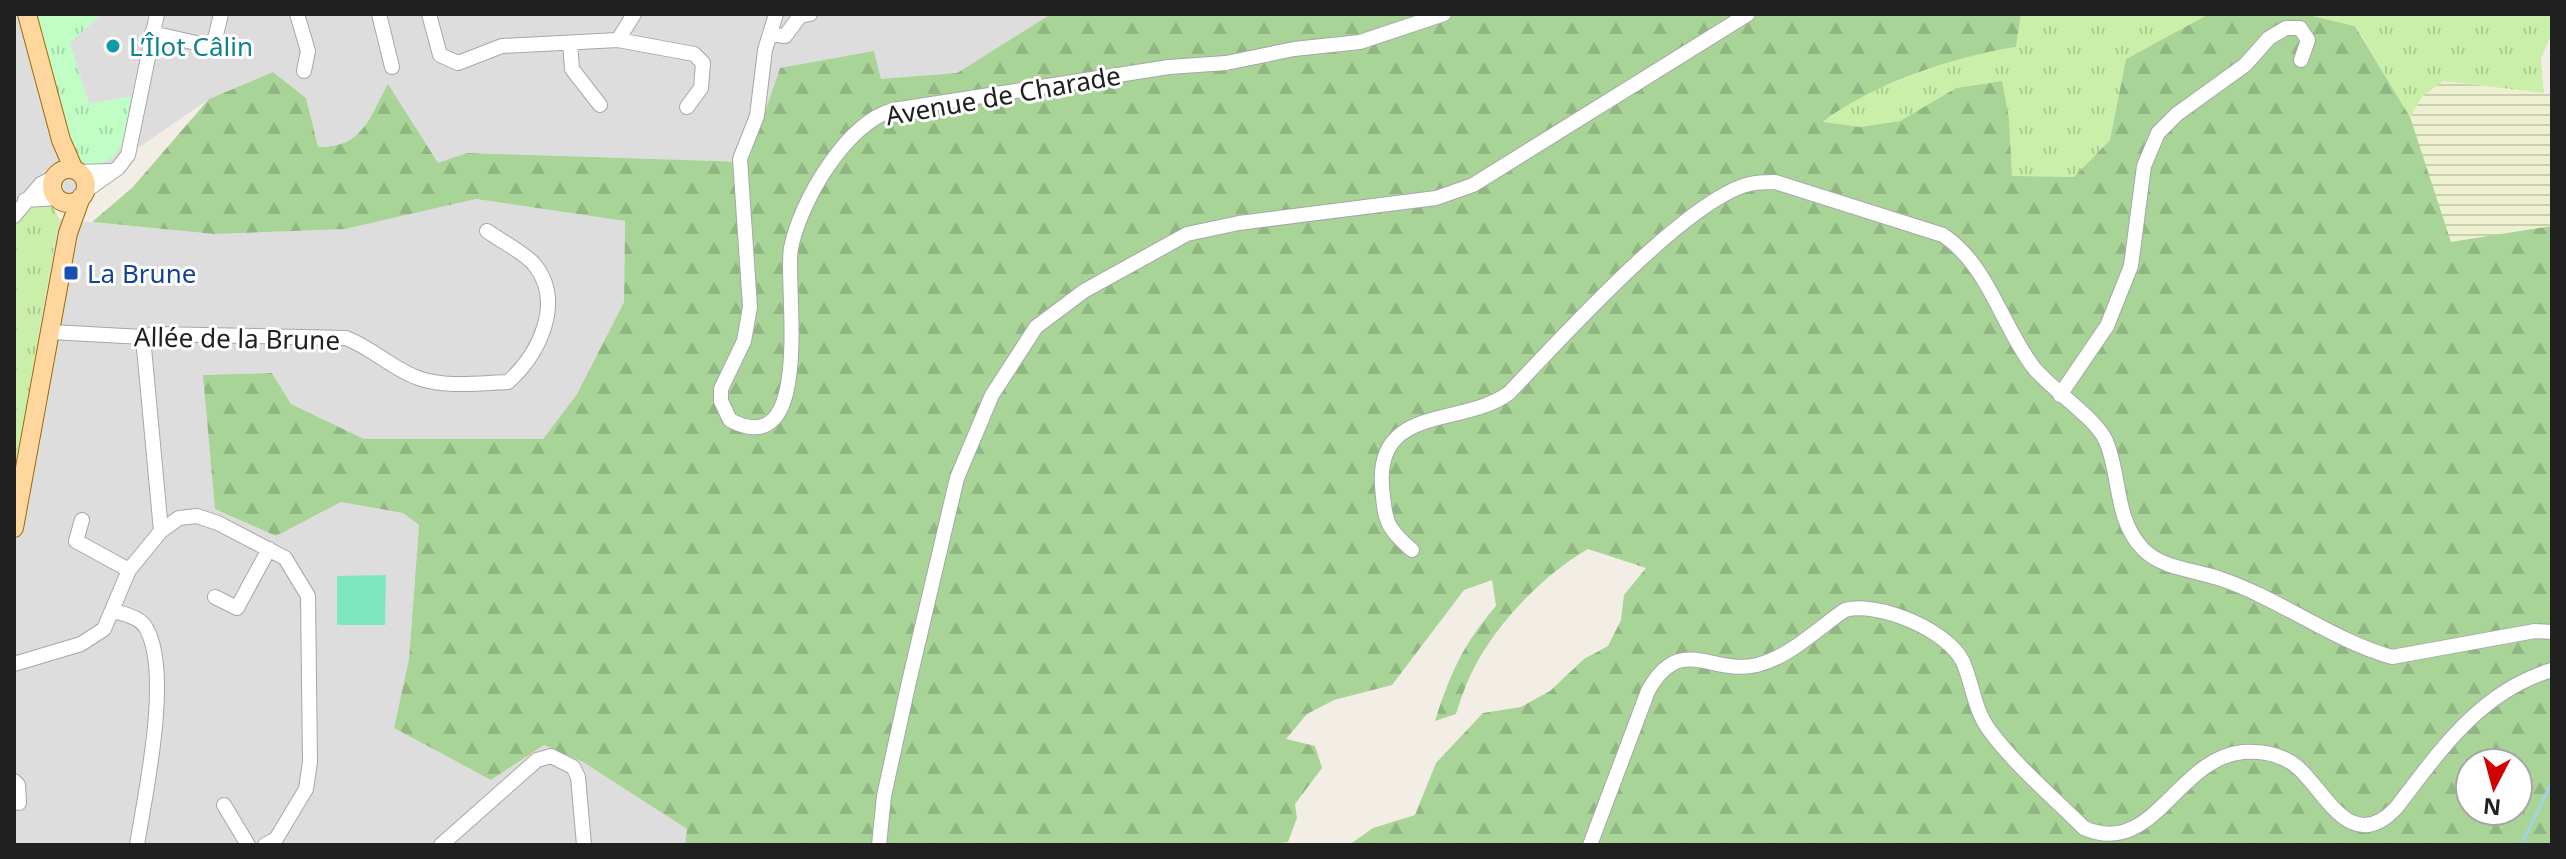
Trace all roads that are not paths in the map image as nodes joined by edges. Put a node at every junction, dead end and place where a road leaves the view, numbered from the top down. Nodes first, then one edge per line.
1 (27, 14) edge
2 (157, 14) edge
3 (221, 14) edge
4 (297, 14) edge
5 (379, 14) edge
6 (429, 14) edge
7 (634, 14) edge
8 (776, 14) edge
9 (810, 14) edge
10 (1444, 14) edge
11 (1748, 14) edge
12 (152, 33) junction
13 (770, 34) junction
14 (618, 40) junction
15 (570, 43) junction
16 (2301, 60) dead end
17 (392, 67) dead end
18 (304, 71) dead end
19 (600, 105) dead end
20 (687, 107) dead end
21 (118, 168) junction
22 (66, 173) junction
23 (83, 195) junction
24 (25, 200) junction
25 (59, 200) junction
26 (14, 216) edge
27 (487, 231) dead end
28 (68, 233) junction
29 (51, 332) junction
30 (143, 337) junction
31 (2060, 395) junction
32 (24, 475) junction
33 (14, 507) edge
34 (82, 520) dead end
35 (14, 528) edge
36 (161, 531) junction
37 (269, 549) junction
38 (1412, 550) dead end
39 (129, 570) junction
40 (215, 597) dead end
41 (114, 611) junction
42 (2552, 632) edge
43 (14, 664) edge
44 (2552, 670) edge
45 (14, 781) edge
46 (19, 803) dead end
47 (224, 805) dead end
48 (274, 843) edge
49 (137, 845) edge
50 (248, 845) edge
51 (441, 845) edge
52 (584, 845) edge
53 (879, 845) edge
54 (1590, 845) edge

1 - 22 main road
2 - 12 street
3 - 12 street
4 - 18 street
5 - 17 street
6 - 15 street
7 - 14 street
8 - 13 street, Avenue de Charade
9 - 13 street
10 - 13 street, Avenue de Charade
11 - 53 street
12 - 21 street
14 - 15 street
14 - 20 street
15 - 19 street
16 - 31 street
21 - 22 street
21 - 23 street
22 - 23 main road
22 - 24 street
22 - 25 main road
23 - 25 main road
23 - 28 main road
24 - 25 street
24 - 26 street
25 - 28 main road
27 - 30 street, Allée de la Brune
28 - 29 main road
29 - 30 street, Allée de la Brune
29 - 32 main road
30 - 36 street
31 - 38 street
31 - 42 street
32 - 33 main road
32 - 35 main road
34 - 39 street
36 - 37 street
36 - 39 street
37 - 40 street
37 - 48 street
39 - 41 street
41 - 43 street
41 - 49 street
44 - 54 street
45 - 46 street
47 - 50 street
51 - 52 street

